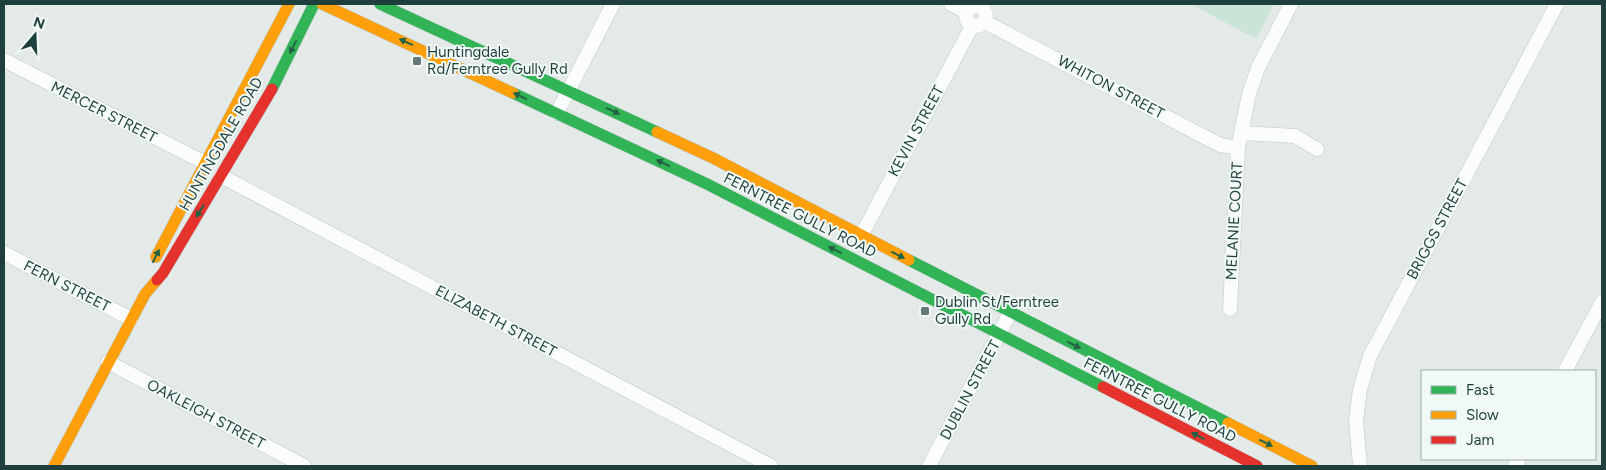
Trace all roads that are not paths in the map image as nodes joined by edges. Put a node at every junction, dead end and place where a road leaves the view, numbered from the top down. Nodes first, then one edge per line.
1 (289, 4) edge
2 (314, 4) edge
3 (322, 4) edge
4 (380, 4) edge
5 (613, 4) edge
6 (951, 4) edge
7 (1292, 4) edge
8 (1557, 4) edge
9 (982, 6) edge
10 (974, 20) junction
11 (4, 60) edge
12 (569, 91) junction
13 (557, 113) junction
14 (1241, 133) junction
15 (1238, 148) junction
16 (1317, 148) dead end
17 (205, 163) junction
18 (221, 176) junction
19 (861, 236) junction
20 (4, 253) edge
21 (145, 294) junction
22 (1602, 302) edge
23 (1230, 309) dead end
24 (1010, 312) junction
25 (131, 319) junction
26 (1000, 334) junction
27 (108, 362) junction
28 (1566, 370) edge
29 (54, 466) edge
30 (304, 466) edge
31 (771, 466) edge
32 (929, 466) edge
33 (1257, 466) edge
34 (1312, 466) edge
35 (1360, 466) edge

1 - 17 main road, HUNTINGDALE ROAD
2 -> 18 main road, HUNTINGDALE ROAD
13 -> 3 main road, FERNTREE GULLY ROAD
4 - 12 main road, FERNTREE GULLY ROAD
5 - 12 street
6 - 10 street, WHITON STREET
7 - 14 street, MELANIE COURT
8 - 35 street, BRIGGS STREET
9 - 10 street
10 - 15 street, WHITON STREET
10 - 19 street, KEVIN STREET
11 - 17 street, MERCER STREET
12 - 13 street
12 -> 19 main road, FERNTREE GULLY ROAD
26 -> 13 main road, FERNTREE GULLY ROAD
14 - 15 street, MELANIE COURT
14 - 16 street
15 - 23 street, MELANIE COURT
21 -> 17 main road, HUNTINGDALE ROAD
18 -> 21 main road, HUNTINGDALE ROAD
18 - 31 street, ELIZABETH STREET
19 -> 24 main road, FERNTREE GULLY ROAD
20 - 25 street, FERN STREET
21 - 25 main road, HUNTINGDALE ROAD
22 - 28 street
24 - 26 street, DUBLIN STREET
24 -> 34 main road, FERNTREE GULLY ROAD
25 - 27 main road, HUNTINGDALE ROAD
26 - 32 street, DUBLIN STREET
33 -> 26 main road, FERNTREE GULLY ROAD
27 - 29 main road, HUNTINGDALE ROAD
27 - 30 street, OAKLEIGH STREET

